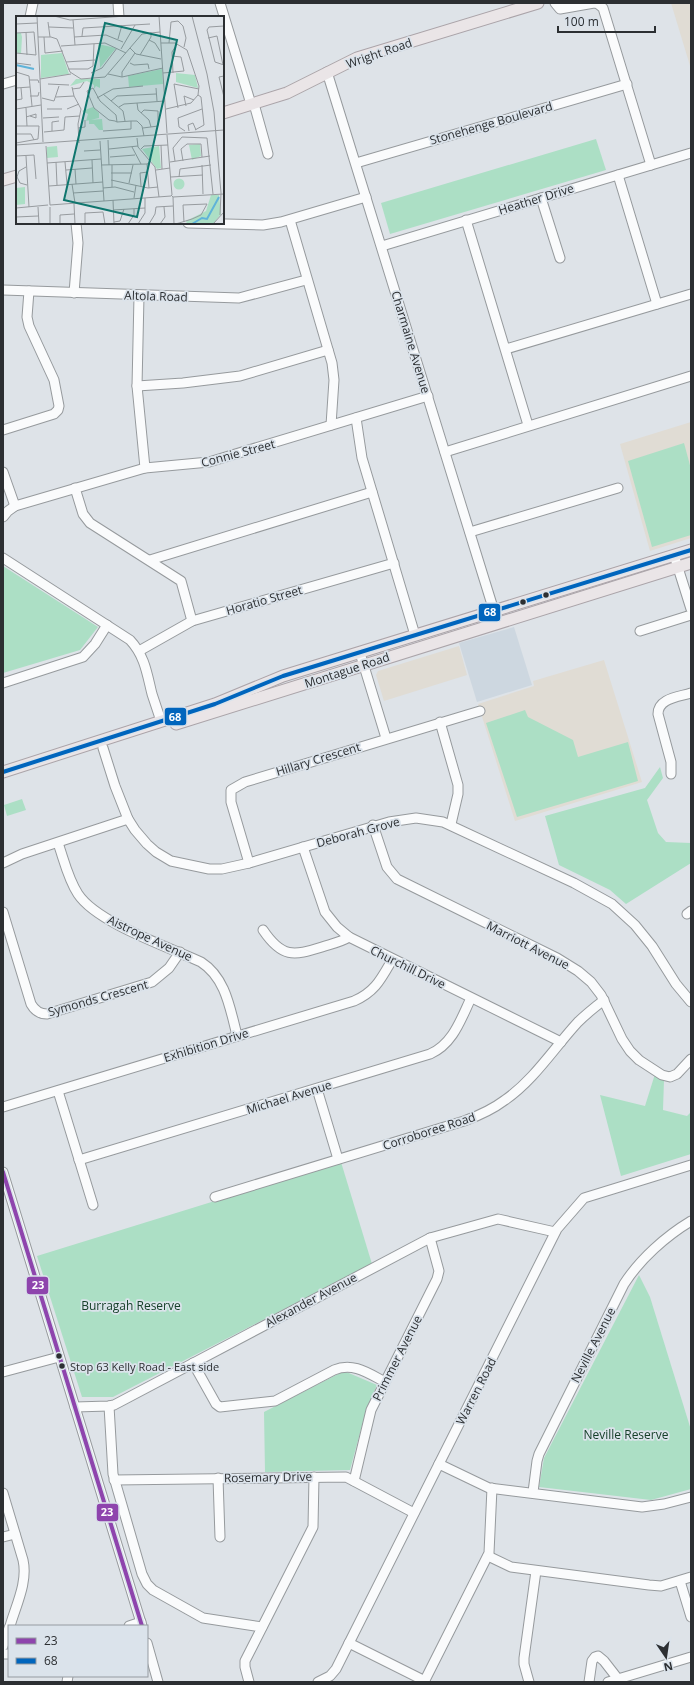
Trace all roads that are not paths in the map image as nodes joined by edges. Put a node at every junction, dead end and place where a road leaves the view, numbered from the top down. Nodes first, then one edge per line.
1 (33, 3) edge
2 (118, 3) edge
3 (220, 3) edge
4 (538, 3) edge
5 (555, 3) edge
6 (30, 16) edge
7 (119, 16) edge
8 (224, 16) edge
9 (224, 17) edge
10 (327, 72) junction
11 (16, 80) edge
12 (3, 84) edge
13 (627, 84) junction
14 (253, 104) junction
15 (224, 113) edge
16 (691, 153) edge
17 (268, 154) dead end
18 (356, 163) junction
19 (652, 165) junction
20 (618, 175) junction
21 (16, 176) edge
22 (3, 180) edge
23 (366, 197) junction
24 (542, 198) junction
25 (290, 220) junction
26 (466, 220) junction
27 (76, 224) edge
28 (213, 224) edge
29 (382, 246) junction
30 (560, 258) dead end
31 (306, 280) junction
32 (3, 290) edge
33 (29, 291) junction
34 (74, 293) junction
35 (691, 294) edge
36 (139, 296) junction
37 (657, 304) junction
38 (506, 349) junction
39 (328, 350) junction
40 (691, 376) edge
41 (137, 386) junction
42 (428, 396) junction
43 (356, 418) junction
44 (331, 426) junction
45 (528, 426) junction
46 (3, 430) edge
47 (445, 452) junction
48 (145, 468) junction
49 (3, 472) edge
50 (75, 488) junction
51 (618, 488) dead end
52 (372, 492) junction
53 (15, 506) junction
54 (3, 517) edge
55 (470, 532) junction
56 (691, 550) edge
57 (674, 555) junction
58 (3, 558) edge
59 (150, 560) junction
60 (394, 563) junction
61 (691, 563) edge
62 (678, 567) junction
63 (691, 609) edge
64 (494, 612) junction
65 (691, 615) edge
66 (192, 621) junction
67 (497, 623) junction
68 (107, 625) junction
69 (640, 631) dead end
70 (415, 635) junction
71 (139, 651) junction
72 (360, 653) junction
73 (363, 664) junction
74 (3, 682) edge
75 (691, 693) edge
76 (480, 711) dead end
77 (440, 722) junction
78 (162, 724) junction
79 (386, 738) junction
80 (102, 744) junction
81 (3, 772) edge
82 (671, 774) dead end
83 (3, 779) edge
84 (128, 819) junction
85 (451, 824) junction
86 (373, 826) junction
87 (58, 843) junction
88 (303, 846) junction
89 (3, 863) edge
90 (250, 863) junction
91 (3, 912) edge
92 (264, 930) dead end
93 (349, 937) junction
94 (8, 945) edge
95 (180, 952) junction
96 (392, 960) junction
97 (472, 998) junction
98 (604, 1000) junction
99 (691, 1002) edge
100 (237, 1035) junction
101 (561, 1042) junction
102 (691, 1059) edge
103 (317, 1089) junction
104 (58, 1091) junction
105 (3, 1107) edge
106 (338, 1159) junction
107 (79, 1160) junction
108 (691, 1165) edge
109 (3, 1172) edge
110 (215, 1197) dead end
111 (93, 1205) dead end
112 (691, 1221) edge
113 (555, 1232) junction
114 (430, 1238) junction
115 (59, 1357) junction
116 (193, 1363) junction
117 (3, 1372) edge
118 (385, 1382) junction
119 (109, 1406) junction
120 (75, 1407) junction
121 (439, 1464) junction
122 (314, 1477) junction
123 (218, 1478) junction
124 (114, 1480) junction
125 (354, 1481) junction
126 (492, 1488) junction
127 (534, 1492) junction
128 (3, 1493) edge
129 (691, 1497) edge
130 (414, 1513) junction
131 (15, 1534) junction
132 (3, 1537) edge
133 (220, 1537) dead end
134 (488, 1556) junction
135 (536, 1571) junction
136 (691, 1577) edge
137 (680, 1581) junction
138 (691, 1617) edge
139 (141, 1624) edge
140 (10, 1625) edge
141 (262, 1628) junction
142 (8, 1630) edge
143 (349, 1643) junction
144 (3, 1646) edge
145 (148, 1647) edge
146 (691, 1657) edge
147 (618, 1679) junction
148 (158, 1682) edge
149 (249, 1682) edge
150 (318, 1682) edge
151 (424, 1682) edge
152 (529, 1682) edge
153 (589, 1682) edge
154 (608, 1682) edge

1 - 6 street
2 - 7 street
3 - 8 street
4 - 10 main road, Wright Road
5 - 13 street
9 - 14 street
10 - 14 main road, Wright Road
10 - 18 street, Charmaine Avenue
11 - 12 street
13 - 18 street, Stonehenge Boulevard
13 - 19 street
14 - 15 main road, Wright Road
14 - 17 street
16 - 19 street, Heather Drive
18 - 23 street, Charmaine Avenue
19 - 20 street, Heather Drive
20 - 24 street, Heather Drive
20 - 37 street
21 - 22 main road
23 - 25 street
23 - 29 street, Charmaine Avenue
24 - 26 street, Heather Drive
24 - 30 street
25 - 28 street
25 - 31 street
26 - 29 street, Heather Drive
26 - 38 street
27 - 34 street
29 - 42 street, Charmaine Avenue
31 - 36 street, Altola Road
31 - 39 street
32 - 33 street, Altola Road
33 - 34 street, Altola Road
33 - 46 street
34 - 36 street, Altola Road
35 - 37 street
36 - 41 street
37 - 38 street
38 - 45 street
39 - 41 street
39 - 44 street
40 - 45 street
41 - 48 street
42 - 43 street, Connie Street
42 - 47 street, Charmaine Avenue
43 - 44 street, Connie Street
43 - 52 street
44 - 48 street, Connie Street
45 - 47 street
47 - 55 street, Charmaine Avenue
48 - 50 street, Connie Street
49 - 53 street
50 - 53 street, Connie Street
50 - 59 street
51 - 55 street
52 - 59 street
52 - 60 street
53 - 54 street, Connie Street
55 - 64 street, Charmaine Avenue
56 - 57 main road, Montague Road
57 - 62 street
57 - 64 main road, Montague Road
58 - 68 street
59 - 66 street
60 - 66 street, Horatio Street
60 - 70 street
61 - 62 main road, Montague Road
62 - 63 street
62 - 67 main road, Montague Road
64 - 67 main road
64 - 70 main road, Montague Road
65 - 69 street
66 - 71 street, Horatio Street
67 - 73 main road, Montague Road
68 - 71 street
68 - 74 street
70 - 72 main road, Montague Road
71 - 78 street
72 - 73 street
72 - 78 main road, Montague Road
73 - 78 main road, Montague Road
73 - 79 street
75 - 82 street
76 - 77 street, Hillary Crescent
77 - 79 street, Hillary Crescent
77 - 85 street
78 - 80 main road, Montague Road
79 - 90 street, Hillary Crescent
80 - 81 main road, Montague Road
80 - 83 main road, Montague Road
80 - 84 street, Deborah Grove
84 - 87 street
84 - 90 street, Deborah Grove
85 - 86 street, Deborah Grove
85 - 99 street, Deborah Grove
86 - 88 street, Deborah Grove
86 - 98 street, Marriott Avenue
87 - 89 street
87 - 95 street, Aistrope Avenue
88 - 90 street, Deborah Grove
88 - 93 street, Churchill Drive
91 - 94 street, Symonds Crescent
92 - 93 street
93 - 96 street, Churchill Drive
94 - 95 street, Symonds Crescent
95 - 100 street, Aistrope Avenue
96 - 97 street, Churchill Drive
96 - 100 street, Exhibition Drive
97 - 101 street, Churchill Drive
97 - 103 street, Michael Avenue
98 - 101 street, Corroboree Road
98 - 102 street, Marriott Avenue
100 - 104 street, Exhibition Drive
101 - 106 street, Corroboree Road
103 - 106 street
103 - 107 street, Michael Avenue
104 - 105 street, Exhibition Drive
104 - 107 street
106 - 110 street, Corroboree Road
107 - 111 street
108 - 113 street, Warren Road
109 - 115 street
112 - 127 street, Neville Avenue
113 - 114 street, Alexander Avenue
113 - 121 street, Warren Road
114 - 116 street, Alexander Avenue
114 - 118 street, Primmer Avenue
115 - 117 street
115 - 120 street
116 - 118 street
116 - 119 street, Alexander Avenue
118 - 125 street, Primmer Avenue
119 - 120 street, Alexander Avenue
119 - 124 street
120 - 139 street
121 - 126 street
121 - 130 street, Warren Road
122 - 123 street, Rosemary Drive
122 - 125 street, Rosemary Drive
122 - 141 street
123 - 124 street, Rosemary Drive
123 - 133 street
124 - 141 street
125 - 130 street, Rosemary Drive
126 - 127 street
126 - 134 street
127 - 129 street
128 - 131 street
130 - 143 street, Warren Road
131 - 132 street
131 - 140 street
134 - 135 street
134 - 151 street
135 - 137 street
135 - 152 street
136 - 137 street
137 - 138 street
141 - 149 street
142 - 144 street
143 - 150 street, Warren Road
143 - 151 street
145 - 148 street
146 - 147 street
147 - 153 street
147 - 154 street

